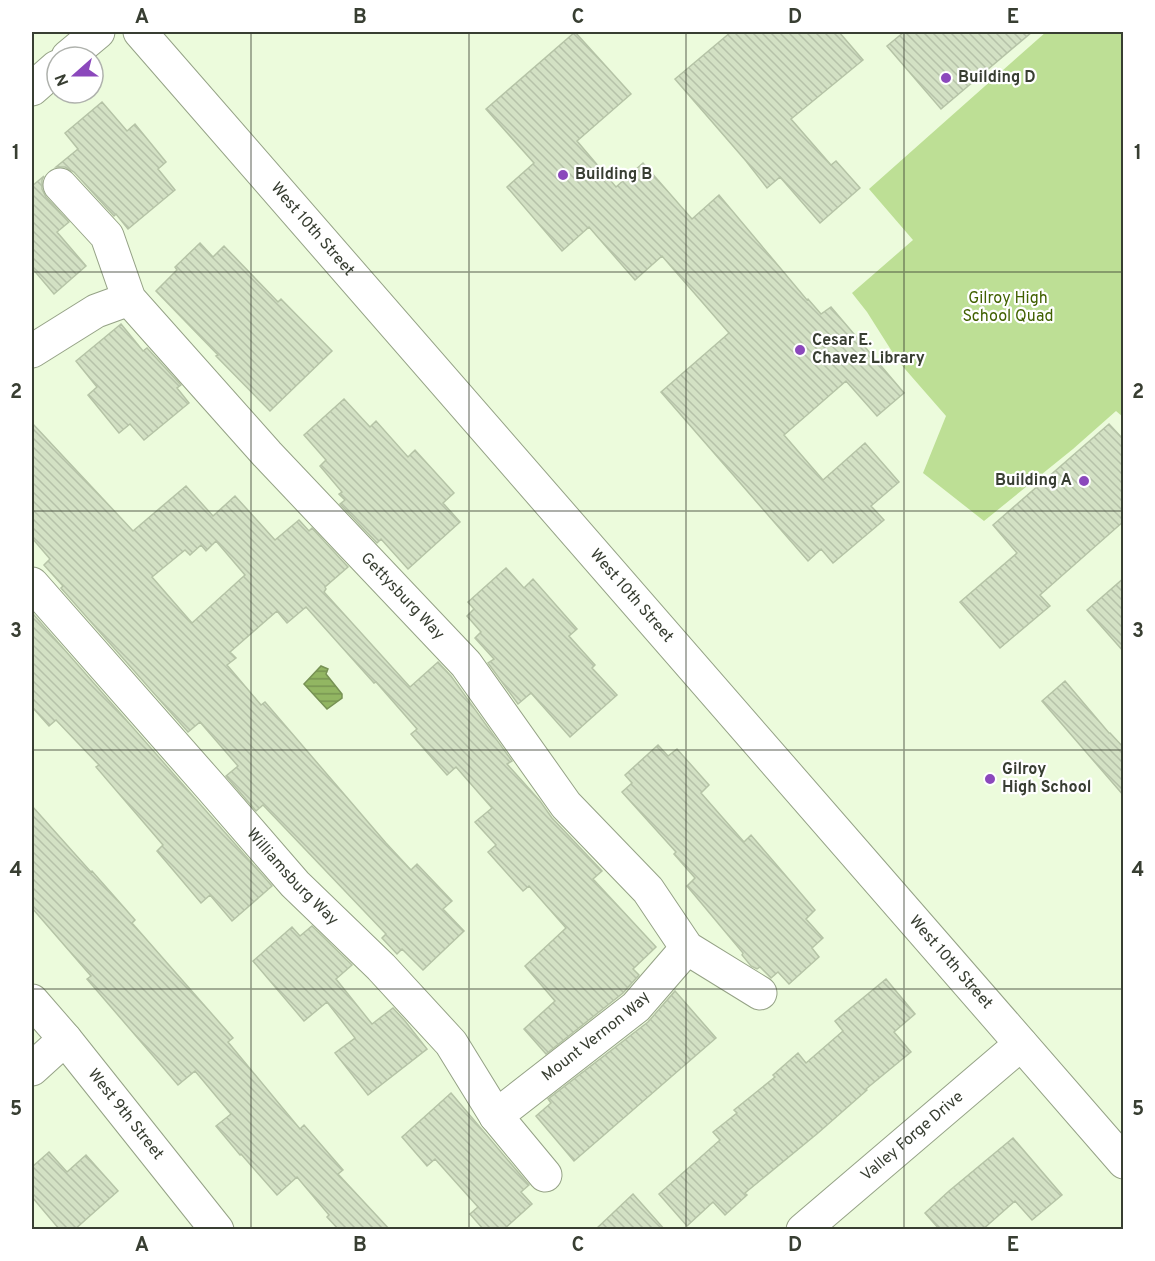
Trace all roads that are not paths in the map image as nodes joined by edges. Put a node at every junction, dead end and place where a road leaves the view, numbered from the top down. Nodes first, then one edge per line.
1 (98, 32) edge
2 (140, 32) edge
3 (82, 45) edge
4 (45, 78) edge
5 (32, 89) edge
6 (60, 185) dead end
7 (129, 299) junction
8 (32, 351) edge
9 (32, 584) edge
10 (687, 948) junction
11 (760, 993) dead end
12 (32, 1001) edge
13 (65, 1039) junction
14 (1021, 1044) junction
15 (32, 1069) edge
16 (496, 1116) junction
17 (1124, 1162) edge
18 (545, 1175) dead end
19 (217, 1230) edge
20 (803, 1230) edge

1 - 3 street
2 - 14 street, West 10th Street
4 - 5 street
6 - 7 street, Gettysburg Way
7 - 8 street
7 - 10 street, Gettysburg Way
9 - 16 street, Williamsburg Way
10 - 11 street, Gettysburg Way
10 - 16 street, Mount Vernon Way
12 - 13 street, West 9th Street
13 - 15 street
13 - 19 street, West 9th Street
14 - 17 street, West 10th Street
14 - 20 street, Valley Forge Drive
16 - 18 street, Williamsburg Way

